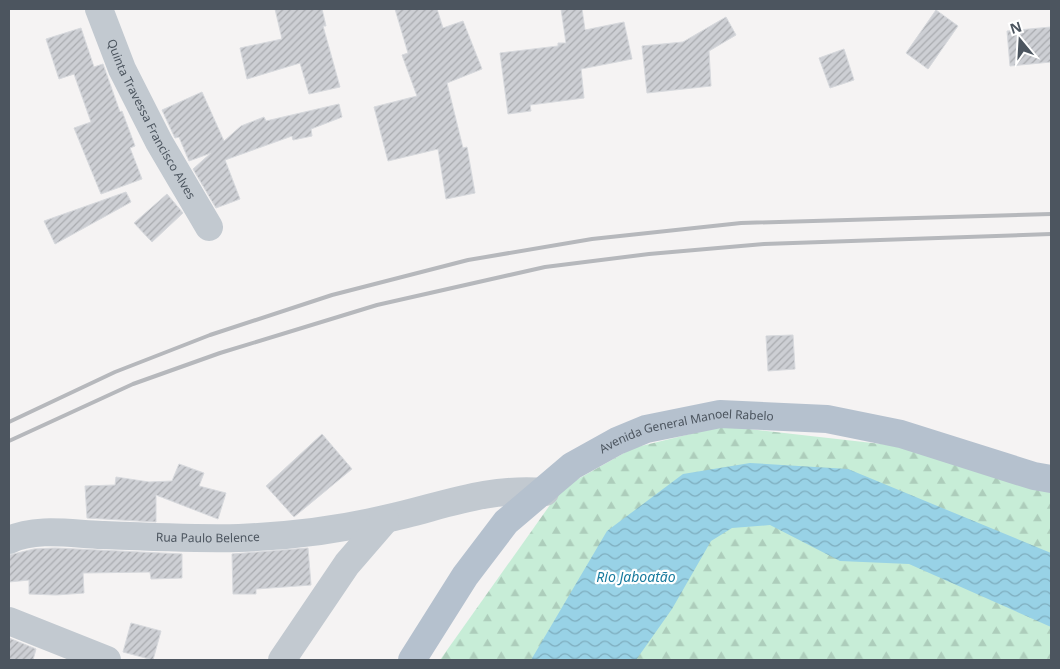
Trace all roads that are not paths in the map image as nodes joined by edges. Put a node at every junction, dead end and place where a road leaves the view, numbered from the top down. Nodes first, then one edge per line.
1 (98, 9) edge
2 (209, 227) dead end
3 (1051, 479) edge
4 (545, 492) junction
5 (385, 520) junction
6 (19, 537) edge
7 (9, 621) edge
8 (107, 660) edge
9 (282, 660) edge
10 (412, 660) edge

1 - 2 street, Quinta Travessa Francisco Alves
3 - 4 main road, Avenida General Manoel Rabelo
4 - 5 street, Rua Paulo Belence
4 - 10 main road, Avenida General Manoel Rabelo
5 - 6 street, Rua Paulo Belence
5 - 9 street
7 - 8 street

